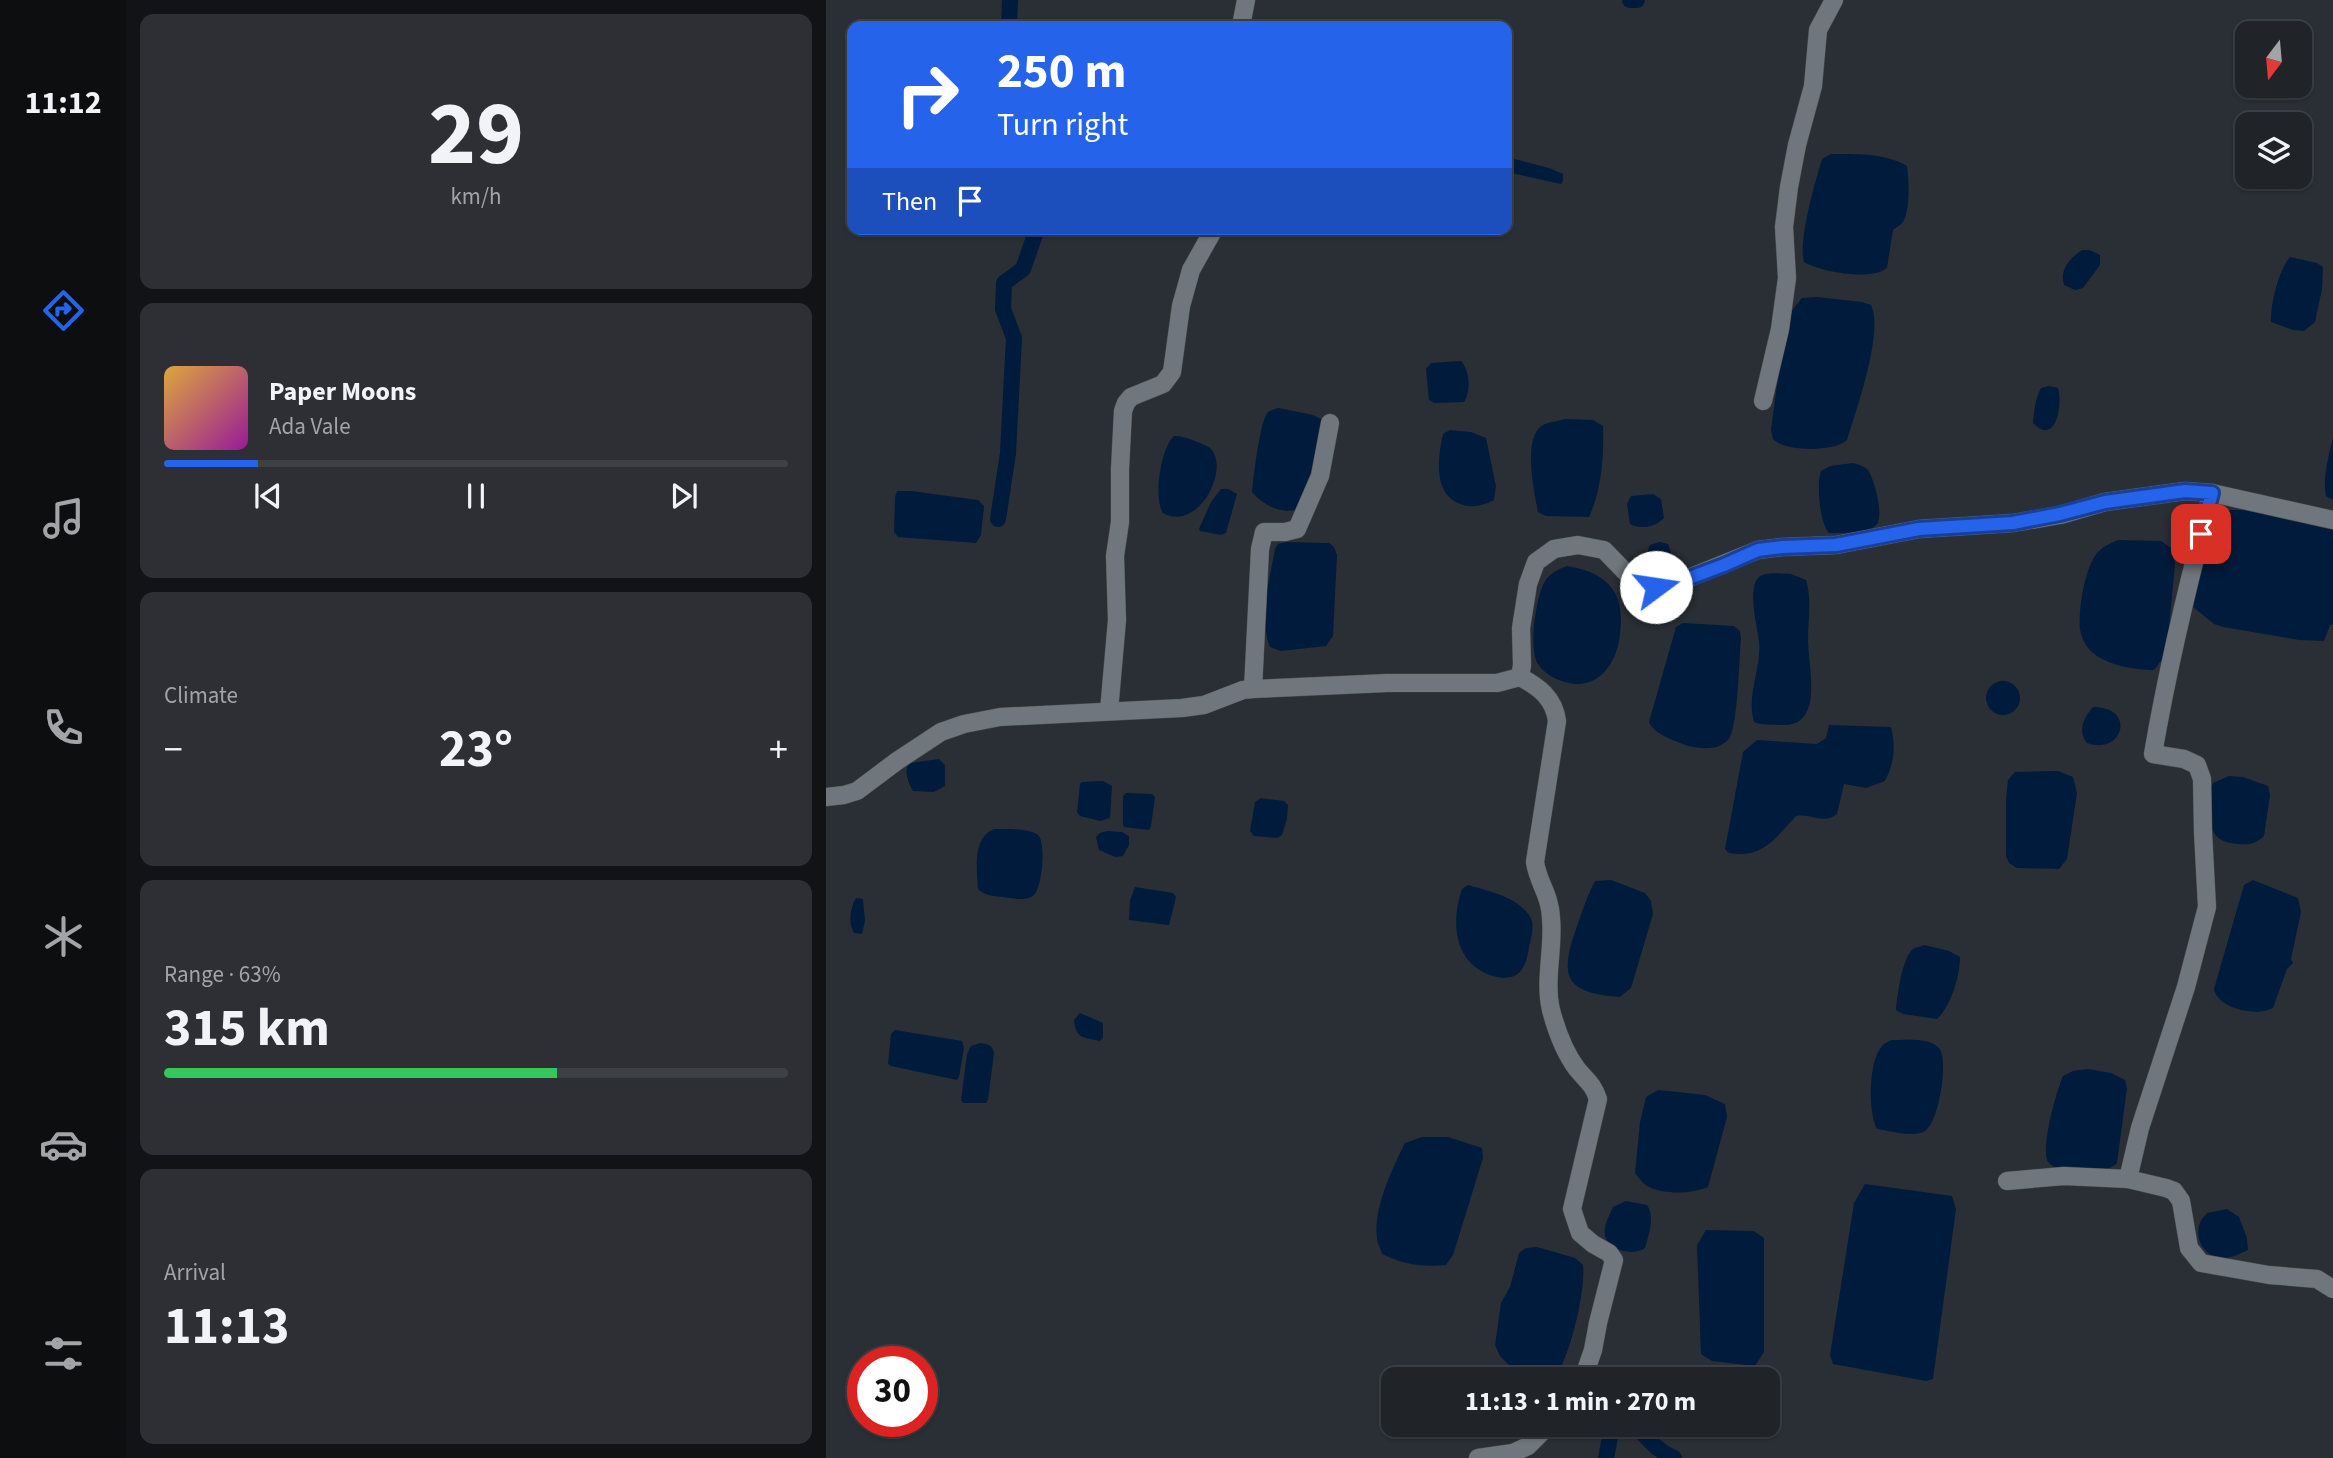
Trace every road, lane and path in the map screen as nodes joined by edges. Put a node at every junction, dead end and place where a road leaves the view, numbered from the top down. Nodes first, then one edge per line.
1 (1246, 0) edge
2 (1834, 0) edge
3 (1242, 21) edge
4 (1210, 235) edge
5 (1763, 401) dead end
6 (1331, 423) dead end
7 (2212, 493) junction
8 (2333, 520) edge
9 (1520, 677) junction
10 (1253, 689) junction
11 (1109, 711) junction
12 (826, 797) edge
13 (2127, 1180) junction
14 (2007, 1181) dead end
15 (2333, 1289) edge
16 (1587, 1367) edge
17 (1537, 1437) edge
18 (1513, 1455) edge
19 (1478, 1458) edge

1 - 3 street
2 - 5 street
4 - 11 street
6 - 10 street
7 - 8 street
7 - 9 street
7 - 13 street
9 - 10 street
9 - 16 street
10 - 11 street
11 - 12 street
13 - 14 street
13 - 15 street
17 - 18 street
18 - 19 street

